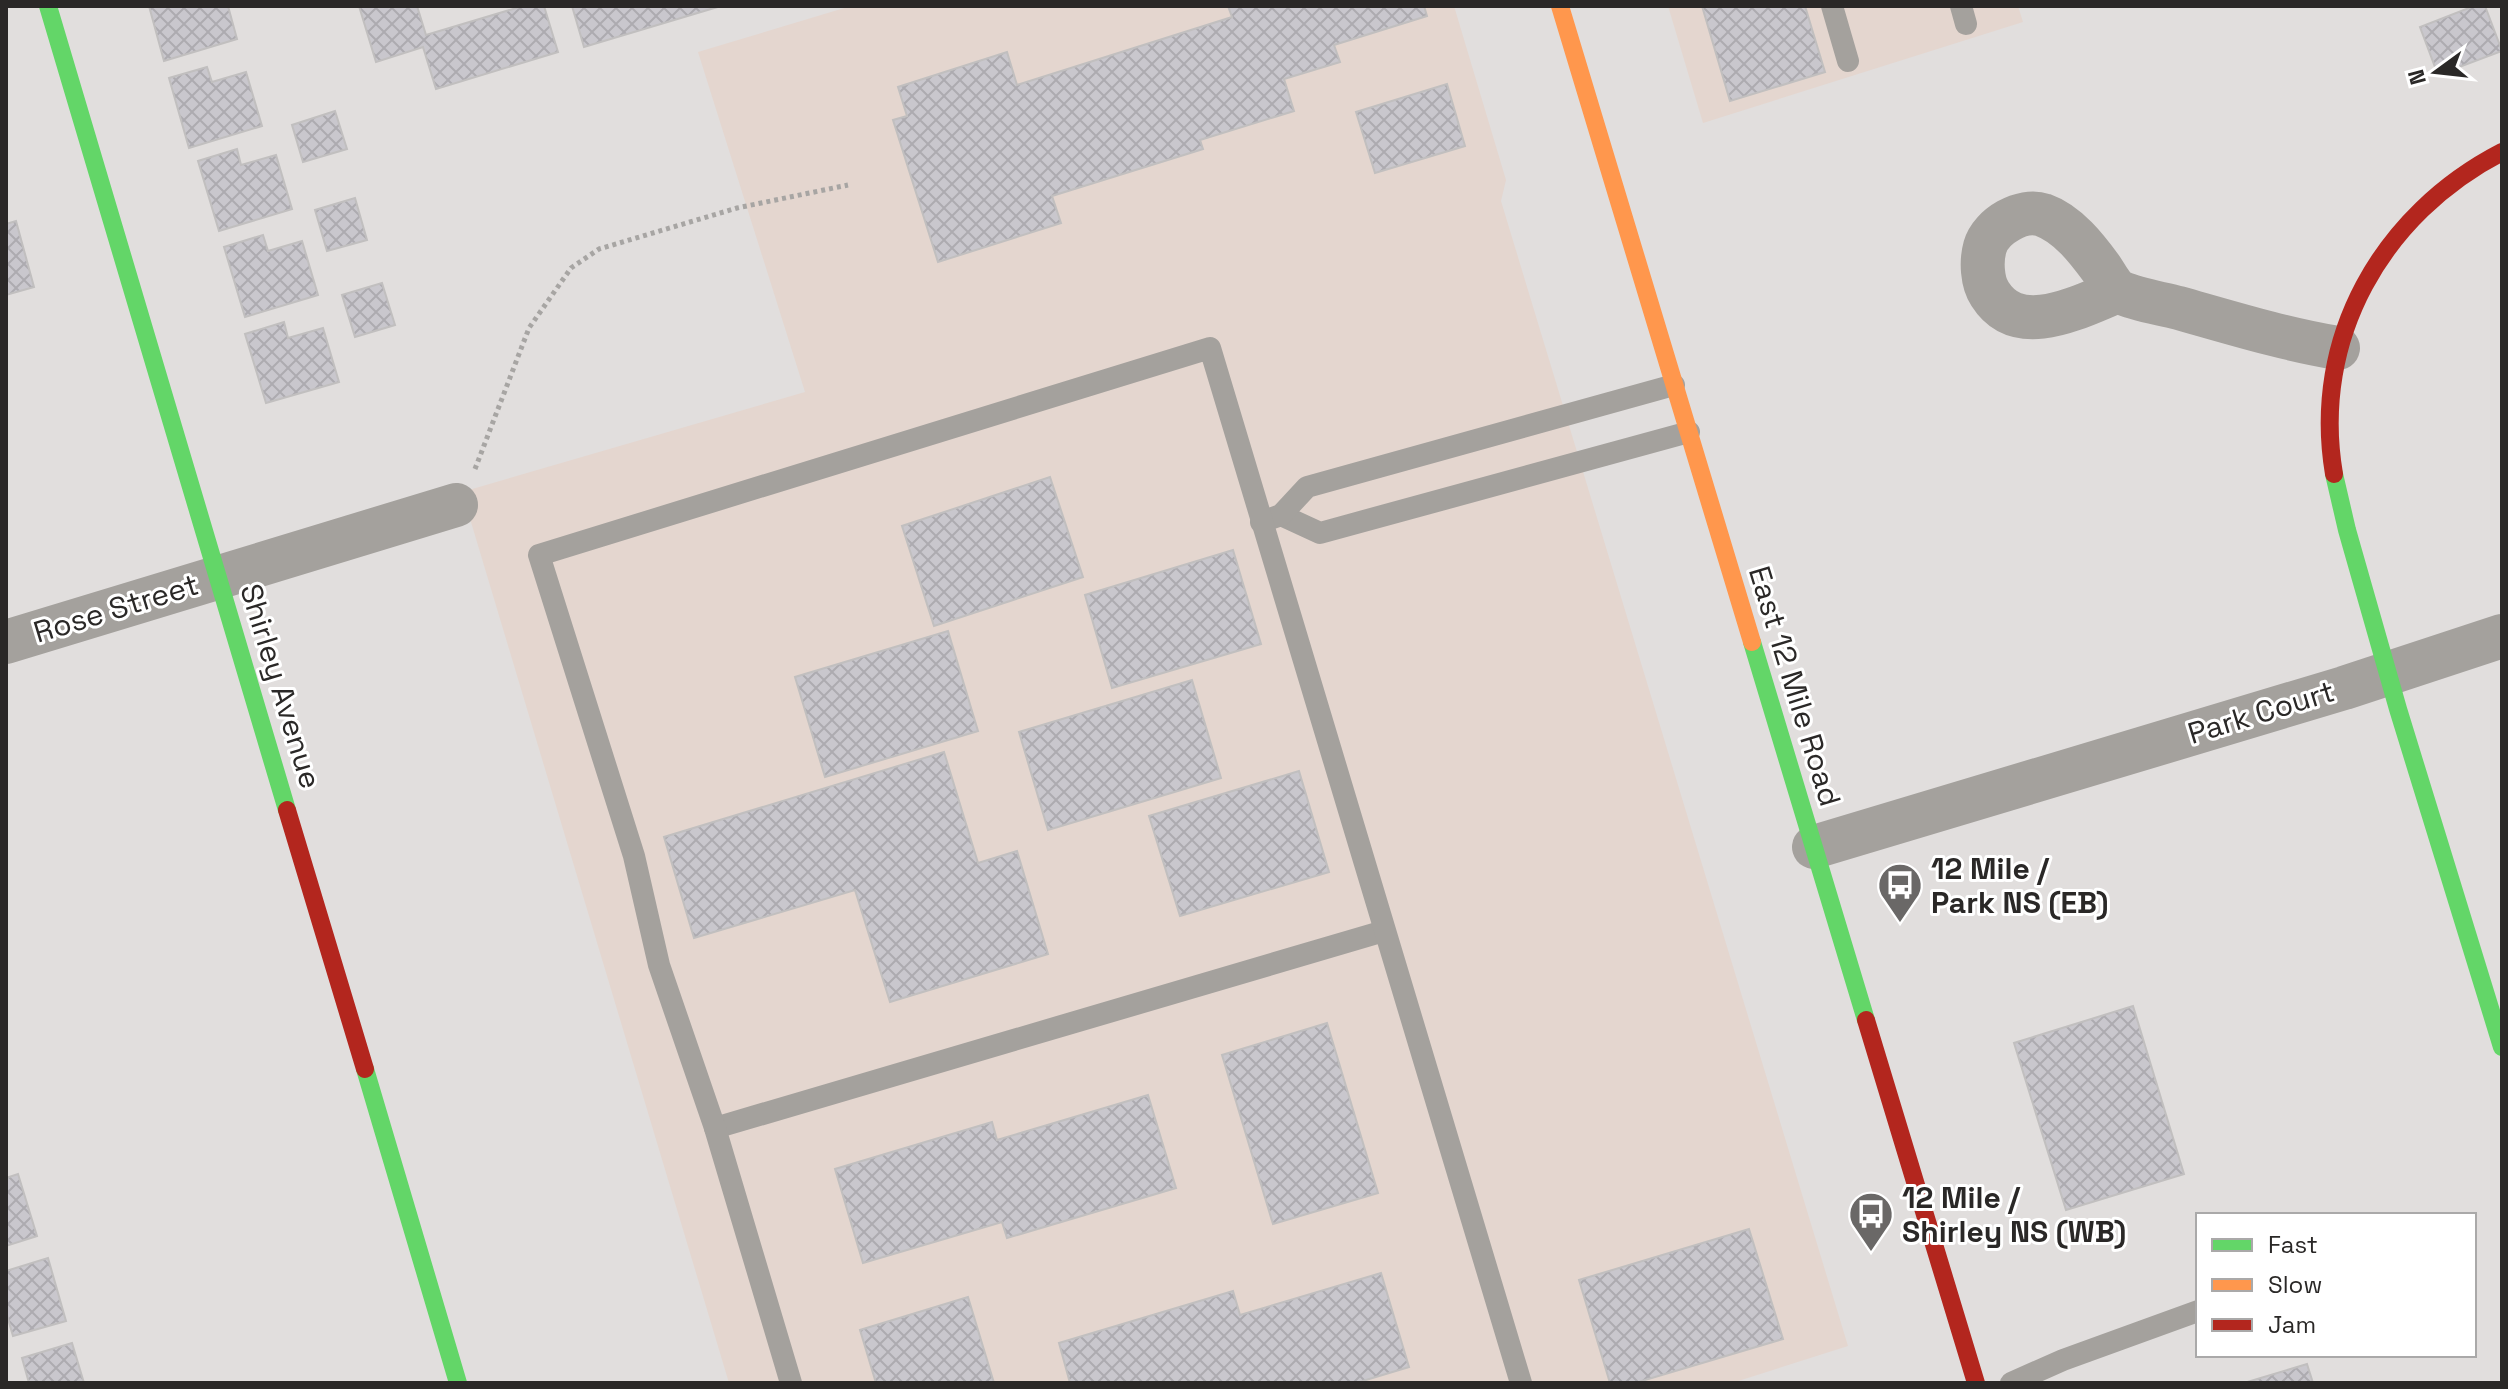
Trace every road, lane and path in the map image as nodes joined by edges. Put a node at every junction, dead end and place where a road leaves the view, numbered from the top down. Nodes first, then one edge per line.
1 (48, 6) edge
2 (1560, 6) edge
3 (1832, 6) edge
4 (1848, 61) dead end
5 (2502, 152) edge
6 (848, 185) dead end
7 (2118, 291) dead end
8 (2338, 348) junction
9 (1674, 385) junction
10 (1689, 432) junction
11 (456, 505) joint
12 (1271, 518) junction
13 (219, 578) junction
14 (2502, 636) edge
15 (6, 642) edge
16 (2388, 674) junction
17 (1814, 847) junction
18 (1384, 931) junction
19 (2502, 1047) edge
20 (715, 1128) junction
21 (2196, 1312) edge
22 (458, 1383) edge
23 (791, 1383) edge
24 (1521, 1383) edge
25 (1976, 1383) edge
26 (2011, 1383) edge

1 - 13 street, Shirley Avenue
2 - 9 street, East 12 Mile Road
3 - 4 lane
5 - 8 street
6 - 11 path
7 - 8 street
8 - 16 street
9 - 10 street, East 12 Mile Road
9 - 12 lane
10 - 12 lane
10 - 17 street, East 12 Mile Road
11 - 13 street, Rose Street
12 - 18 lane
12 - 20 lane
13 - 15 street, Rose Street
13 - 22 street, Shirley Avenue
14 - 16 street, Park Court
16 - 17 street, Park Court
16 - 19 street
17 - 25 street, East 12 Mile Road
18 - 20 lane
18 - 24 lane
20 - 23 lane
21 - 26 lane

